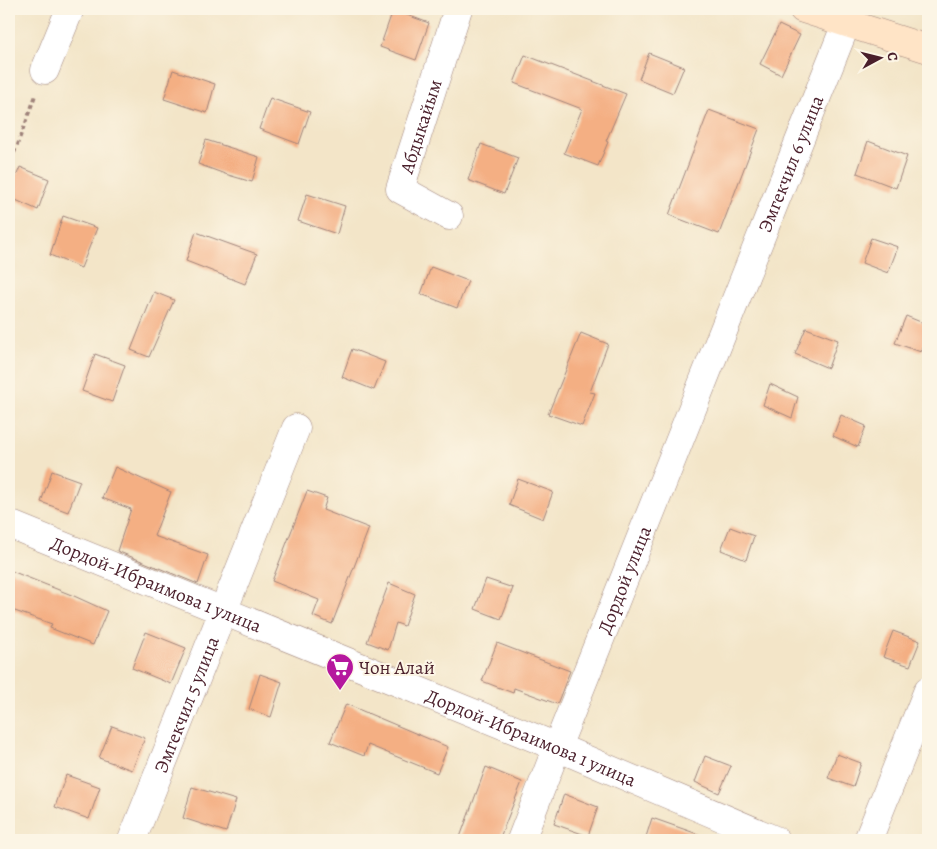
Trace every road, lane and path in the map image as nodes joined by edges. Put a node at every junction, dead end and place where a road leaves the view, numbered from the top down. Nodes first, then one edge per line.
1 (70, 9) edge
2 (458, 9) edge
3 (803, 9) edge
4 (850, 16) edge
5 (928, 49) edge
6 (46, 70) joint
7 (9, 168) edge
8 (449, 216) dead end
9 (728, 321) joint
10 (296, 428) dead end
11 (9, 524) edge
12 (222, 612) junction
13 (928, 690) edge
14 (557, 748) junction
15 (132, 840) edge
16 (522, 840) edge
17 (775, 840) edge
18 (868, 840) edge

1 - 6 street
2 - 8 street, Абдыкайым
3 - 4 main road
4 - 5 main road
4 - 9 street, Эмгекчил 6 улица
6 - 7 path
9 - 14 street, Дордой улица
10 - 12 street, Эмгекчил 5 улица
11 - 12 street, Дордой-Ибраимова 1 улица
12 - 14 street, Дордой-Ибраимова 1 улица
12 - 15 street, Эмгекчил 5 улица
13 - 18 street
14 - 16 street, Дордой улица
14 - 17 street, Дордой-Ибраимова 1 улица

